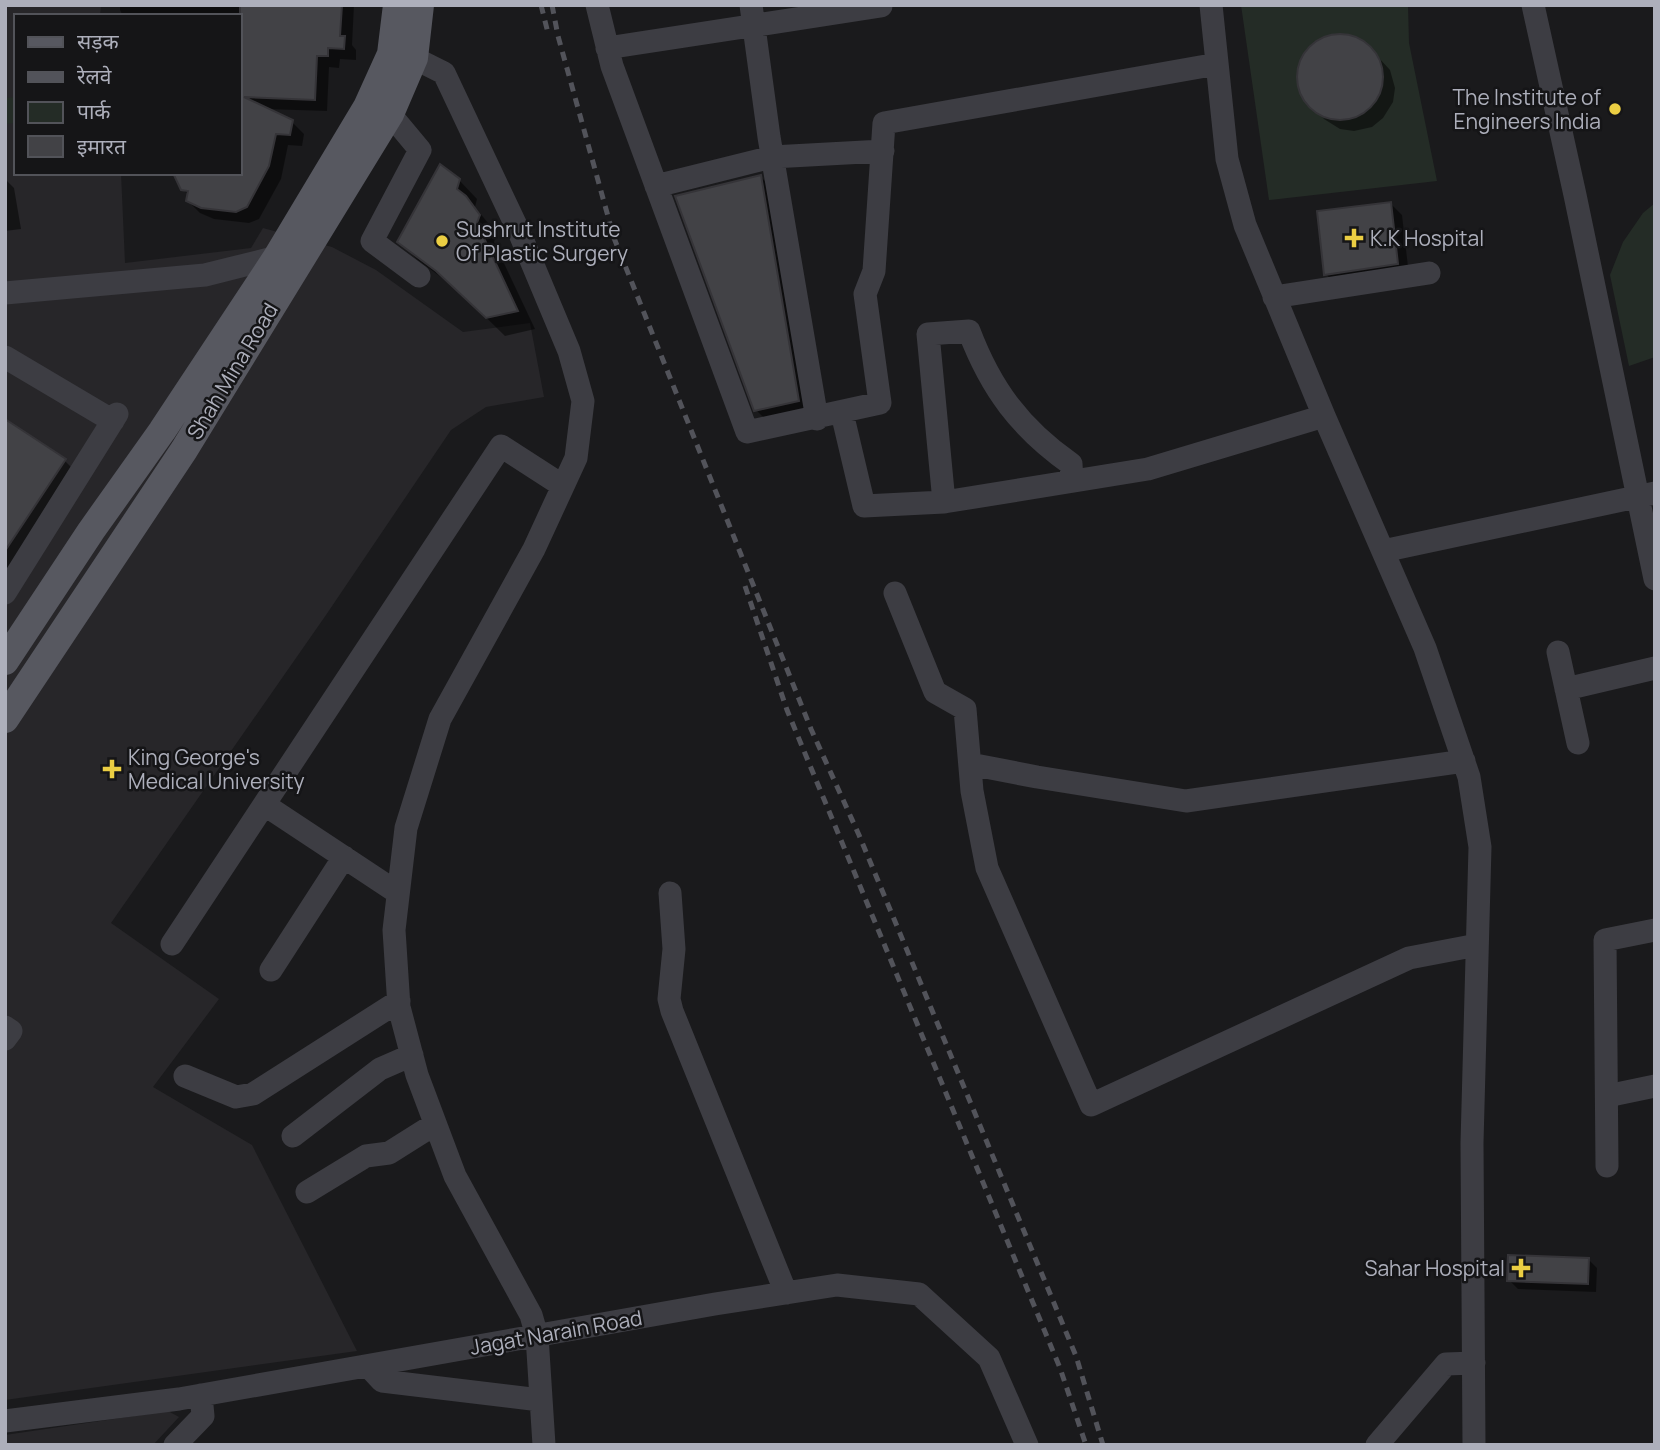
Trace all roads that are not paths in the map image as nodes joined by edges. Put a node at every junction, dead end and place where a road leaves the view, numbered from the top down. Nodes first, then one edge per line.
1 (397, 5) edge
2 (420, 5) edge
3 (597, 5) edge
4 (1211, 5) edge
5 (1533, 5) edge
6 (881, 6) edge
7 (752, 16) edge
8 (607, 48) junction
9 (403, 56) junction
10 (1217, 64) junction
11 (390, 114) junction
12 (883, 151) junction
13 (772, 158) junction
14 (656, 186) junction
15 (287, 261) junction
16 (1429, 273) dead end
17 (419, 276) dead end
18 (5, 293) edge
19 (1274, 297) junction
20 (5, 357) edge
21 (842, 412) junction
22 (1324, 416) junction
23 (817, 419) junction
24 (1072, 480) junction
25 (563, 486) junction
26 (1646, 494) edge
27 (944, 502) junction
28 (98, 520) junction
29 (124, 537) junction
30 (1383, 551) junction
31 (1655, 579) edge
32 (5, 593) edge
33 (895, 593) dead end
34 (1558, 652) dead end
35 (5, 661) edge
36 (1655, 668) edge
37 (1566, 689) junction
38 (5, 719) edge
39 (1578, 743) dead end
40 (1464, 761) junction
41 (970, 764) junction
42 (265, 804) junction
43 (344, 857) junction
44 (670, 892) dead end
45 (398, 893) junction
46 (1655, 930) edge
47 (172, 944) dead end
48 (1478, 946) junction
49 (271, 970) dead end
50 (399, 1001) junction
51 (5, 1027) edge
52 (5, 1039) edge
53 (412, 1055) junction
54 (185, 1076) dead end
55 (1655, 1086) edge
56 (1606, 1096) junction
57 (436, 1124) junction
58 (293, 1136) dead end
59 (1607, 1166) dead end
60 (307, 1192) dead end
61 (786, 1293) junction
62 (537, 1336) junction
63 (1474, 1363) junction
64 (368, 1366) junction
65 (201, 1395) junction
66 (1006, 1397) junction
67 (540, 1400) junction
68 (5, 1421) edge
69 (183, 1441) edge
70 (544, 1445) edge
71 (1011, 1445) edge
72 (1027, 1445) edge
73 (1377, 1445) edge
74 (1474, 1445) edge

1 - 9 main road, Shah Mina Road
2 - 9 main road, Shah Mina Road
3 - 8 street
4 - 10 street
5 - 26 street
6 - 7 street
7 - 8 street
7 - 13 street
8 - 14 street
9 - 11 main road, Shah Mina Road
9 - 15 main road, Shah Mina Road
9 - 25 street
10 - 12 street
10 - 19 street
11 - 15 main road, Shah Mina Road
11 - 17 street
12 - 13 street
12 - 21 street
13 - 14 street
13 - 23 street
14 - 23 street
15 - 18 street
15 - 28 main road, Shah Mina Road
15 - 29 main road, Shah Mina Road
16 - 19 street
19 - 22 street
20 - 32 street
21 - 23 street
21 - 27 street
22 - 24 street
22 - 30 street
24 - 27 street
24 - 27 street
25 - 42 street
25 - 45 street
26 - 30 street
26 - 31 street
28 - 29 main road
28 - 35 main road, Shah Mina Road
29 - 38 main road, Shah Mina Road
30 - 40 street
33 - 41 street
34 - 37 street
36 - 37 street
37 - 39 street
40 - 41 street
40 - 48 street
41 - 48 street
42 - 43 street
42 - 47 street
43 - 45 street
43 - 49 street
44 - 61 street
45 - 50 street
46 - 56 street
48 - 63 street
50 - 53 street
50 - 54 street
51 - 52 street
53 - 57 street
53 - 58 street
55 - 56 street
56 - 59 street
57 - 60 street
57 - 62 street
61 - 62 street, Jagat Narain Road
61 - 66 street, Jagat Narain Road
62 - 64 street, Jagat Narain Road
62 - 67 street
63 - 73 street
63 - 74 street
64 - 65 street, Jagat Narain Road
64 - 67 street
65 - 68 street, Jagat Narain Road
65 - 69 street
66 - 71 street
66 - 72 street, Jagat Narain Road
67 - 70 street

